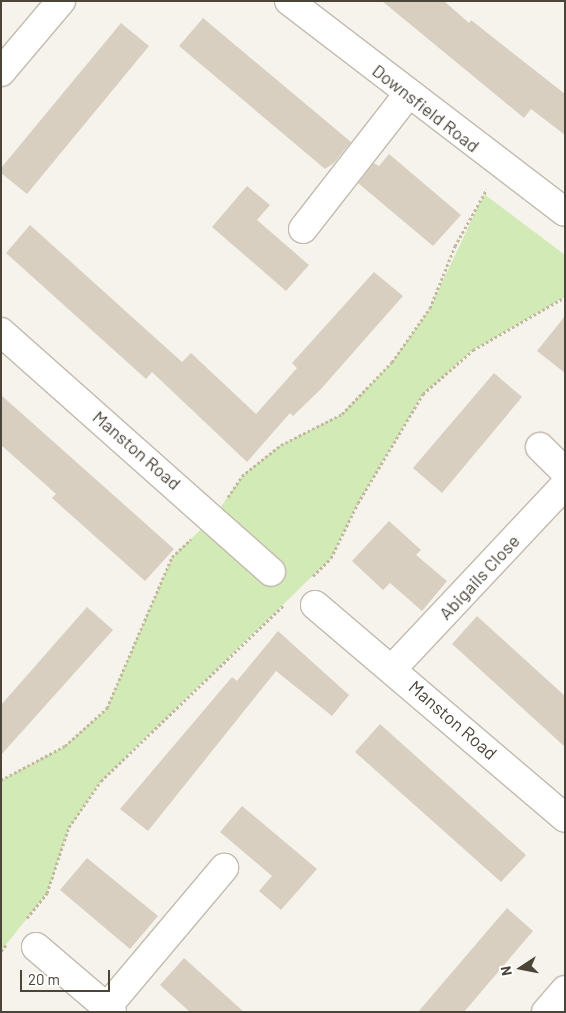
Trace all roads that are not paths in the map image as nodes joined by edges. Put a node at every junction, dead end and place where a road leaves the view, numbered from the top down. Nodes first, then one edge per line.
1 (61, 1) edge
2 (289, 1) edge
3 (1, 72) edge
4 (408, 94) junction
5 (565, 212) edge
6 (303, 229) dead end
7 (1, 332) edge
8 (540, 447) dead end
9 (565, 472) edge
10 (565, 485) edge
11 (271, 572) dead end
12 (305, 594) road end
13 (393, 668) junction
14 (565, 818) edge
15 (224, 868) dead end
16 (24, 942) road end
17 (565, 990) edge
18 (110, 1009) edge
19 (546, 1012) edge

1 - 3 street
2 - 4 street, Downsfield Road
4 - 5 street, Downsfield Road
4 - 6 street
7 - 11 street, Manston Road
8 - 9 street
10 - 13 street, Abigails Close
12 - 13 street, Manston Road
13 - 14 street, Manston Road
15 - 18 street
16 - 18 street
17 - 19 street

